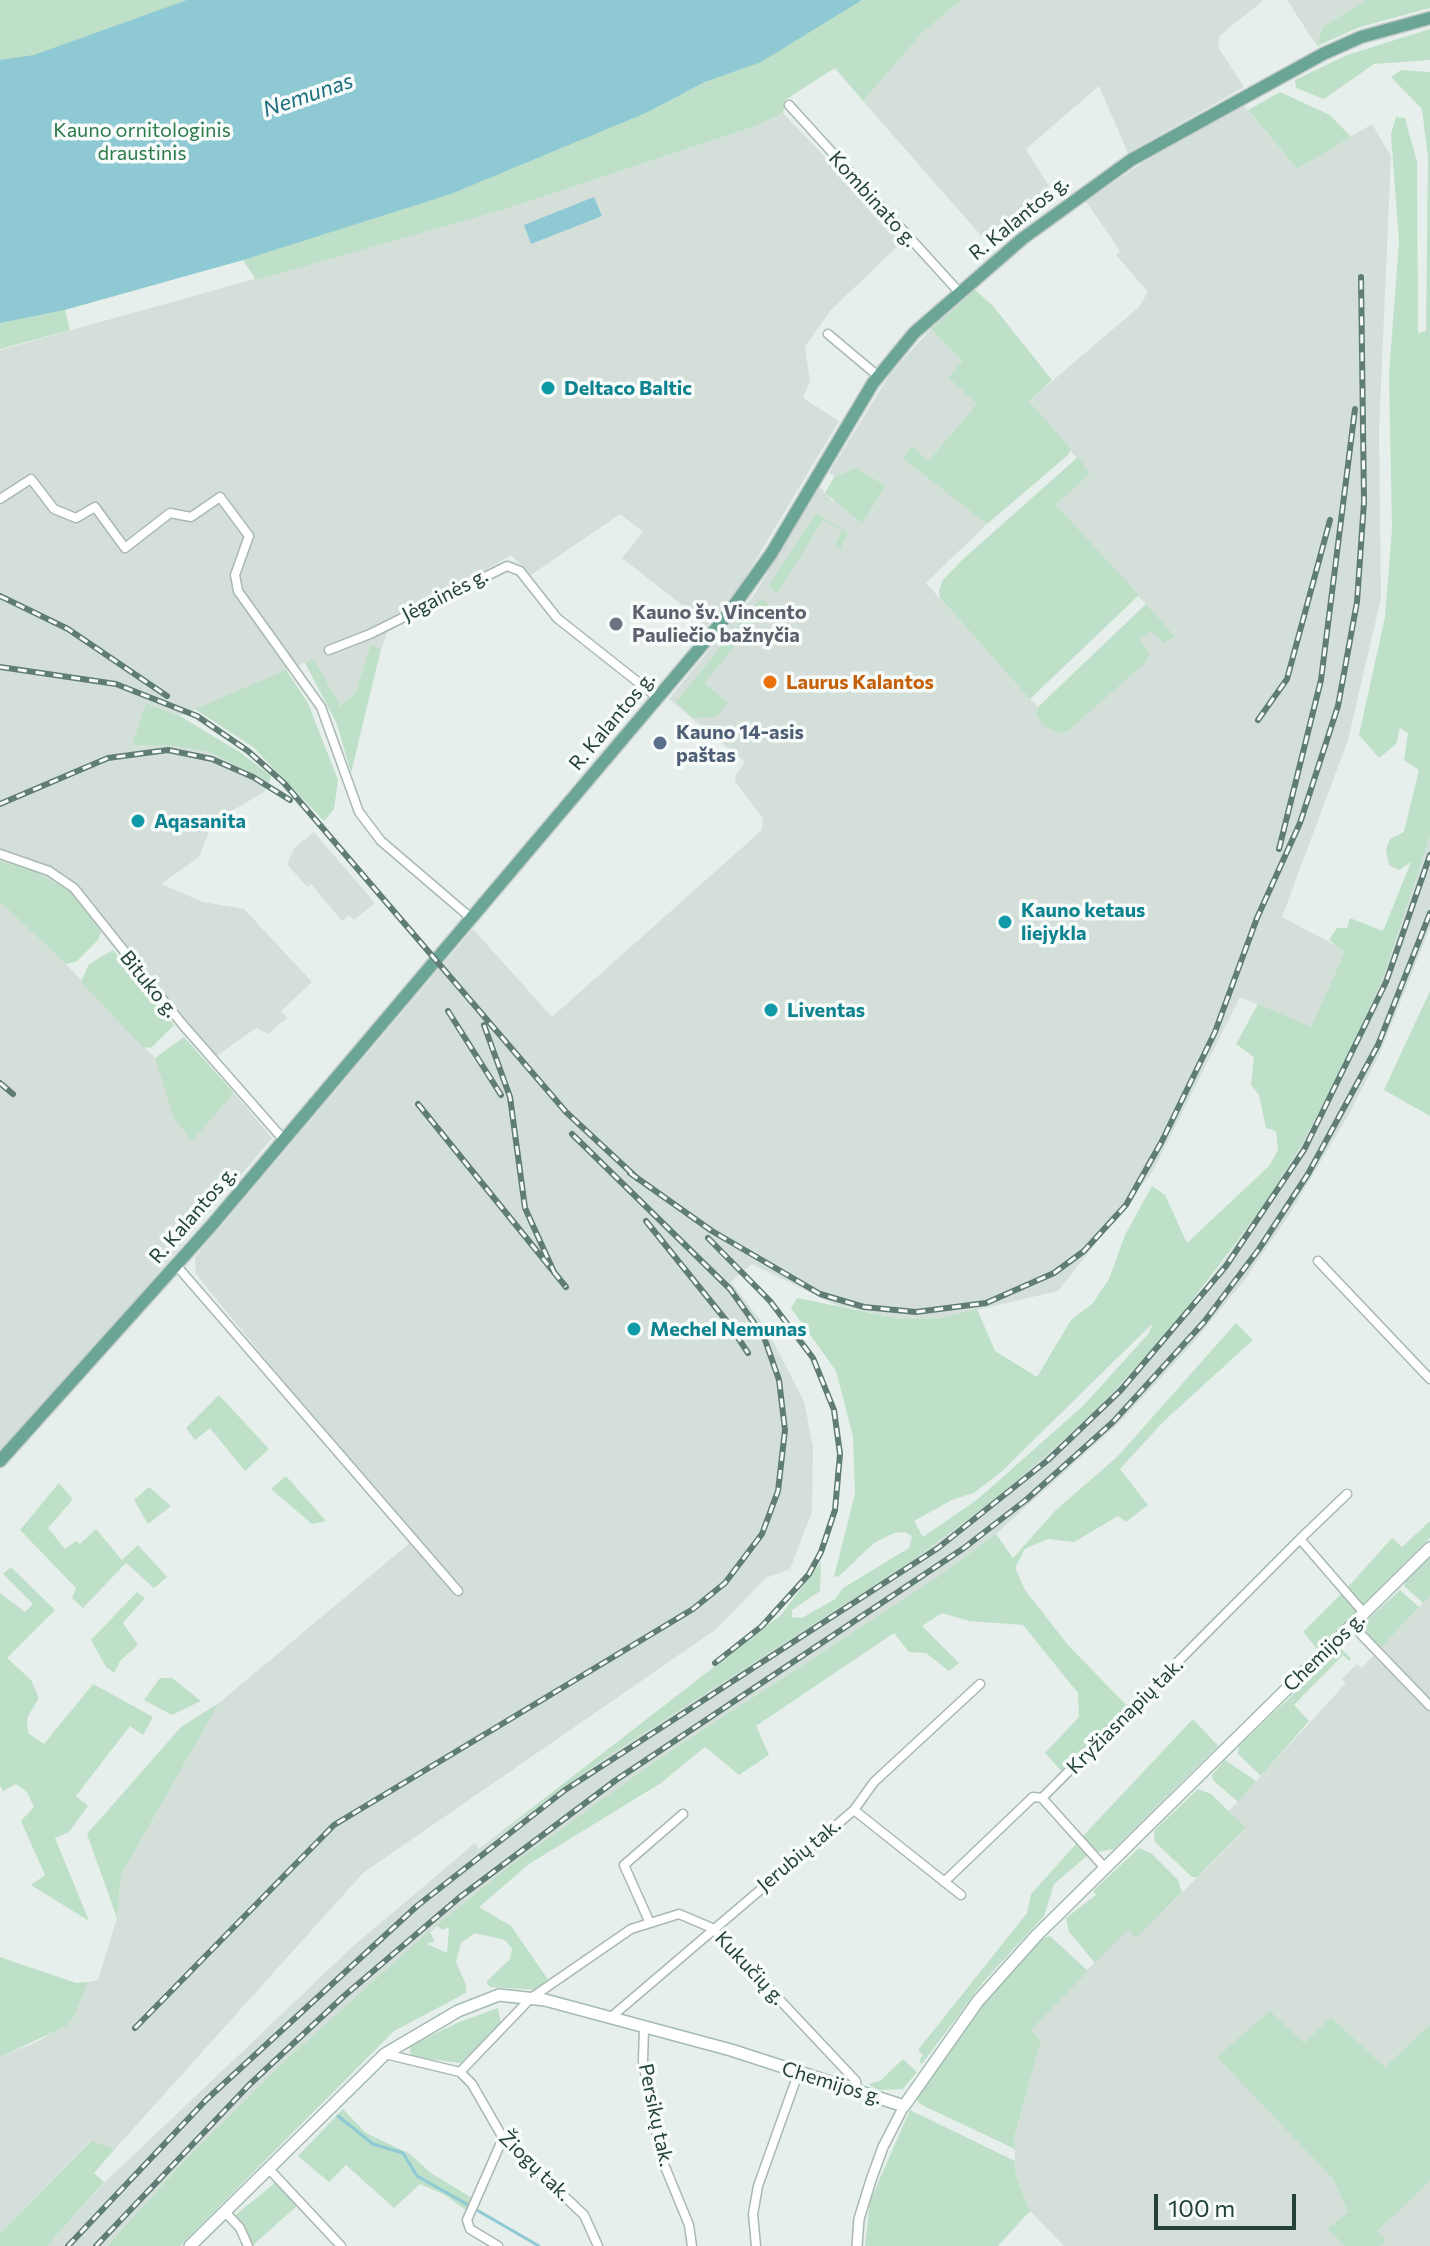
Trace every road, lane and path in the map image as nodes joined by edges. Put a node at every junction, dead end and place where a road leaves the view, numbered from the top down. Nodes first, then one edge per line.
1 (1430, 18) edge
2 (789, 105) dead end
3 (959, 292) junction
4 (828, 334) dead end
5 (878, 376) junction
6 (0, 499) edge
7 (329, 650) dead end
8 (658, 698) junction
9 (0, 854) edge
10 (471, 918) junction
11 (283, 1139) junction
12 (1318, 1261) dead end
13 (176, 1265) junction
14 (1430, 1379) edge
15 (0, 1461) edge
16 (1347, 1494) dead end
17 (1300, 1539) junction
18 (1430, 1548) edge
19 (458, 1591) dead end
20 (1364, 1613) junction
21 (1352, 1625) junction
22 (980, 1684) dead end
23 (1430, 1706) edge
24 (1042, 1798) junction
25 (854, 1810) junction
26 (683, 1814) dead end
27 (1105, 1868) junction
28 (944, 1882) junction
29 (961, 1895) dead end
30 (649, 1921) junction
31 (712, 1928) junction
32 (531, 1998) junction
33 (610, 2018) junction
34 (644, 2027) junction
35 (385, 2054) junction
36 (460, 2072) junction
37 (798, 2074) junction
38 (858, 2093) junction
39 (904, 2106) junction
40 (503, 2138) junction
41 (269, 2169) junction
42 (225, 2212) junction
43 (190, 2246) edge
44 (248, 2246) edge
45 (341, 2246) edge
46 (498, 2246) edge
47 (598, 2246) edge
48 (692, 2246) edge
49 (756, 2246) edge
50 (857, 2246) edge

1 - 3 main road, R. Kalantos g.
2 - 3 street, Kombinato g.
3 - 5 main road, R. Kalantos g.
4 - 5 street
5 - 8 main road, R. Kalantos g.
6 - 10 street
7 - 8 street, Jėgainės g.
8 - 10 main road, R. Kalantos g.
9 - 11 street, Bituko g.
10 - 11 main road, R. Kalantos g.
11 - 13 main road, R. Kalantos g.
12 - 14 street
13 - 15 main road, R. Kalantos g.
13 - 19 street
16 - 17 street, Kryžiasnapių tak.
17 - 20 street
17 - 24 street, Kryžiasnapių tak.
18 - 20 main road, Chemijos g.
20 - 21 main road, Chemijos g.
21 - 23 street
21 - 27 main road, Chemijos g.
22 - 25 street, Jerubių tak.
24 - 27 street
24 - 28 street, Kryžiasnapių tak.
25 - 28 street
25 - 31 street, Jerubių tak.
26 - 30 street
27 - 39 main road, Chemijos g.
28 - 29 street
30 - 31 street, Kukučių g.
30 - 32 street, Kukučių g.
31 - 33 street, Jerubių tak.
31 - 38 street, Kukučių g.
32 - 33 main road, Chemijos g.
32 - 35 main road, Chemijos g.
32 - 36 street, Kukučių g.
33 - 34 main road, Chemijos g.
34 - 37 main road, Chemijos g.
34 - 48 street, Persikų tak.
35 - 36 street
35 - 41 main road, Chemijos g.
36 - 40 street, Žiogų tak.
37 - 38 main road, Chemijos g.
37 - 49 street
38 - 39 main road, Chemijos g.
39 - 50 street
40 - 46 street
40 - 47 street, Žiogų tak.
41 - 42 main road, Chemijos g.
41 - 45 street
42 - 43 main road, Chemijos g.
42 - 44 street

